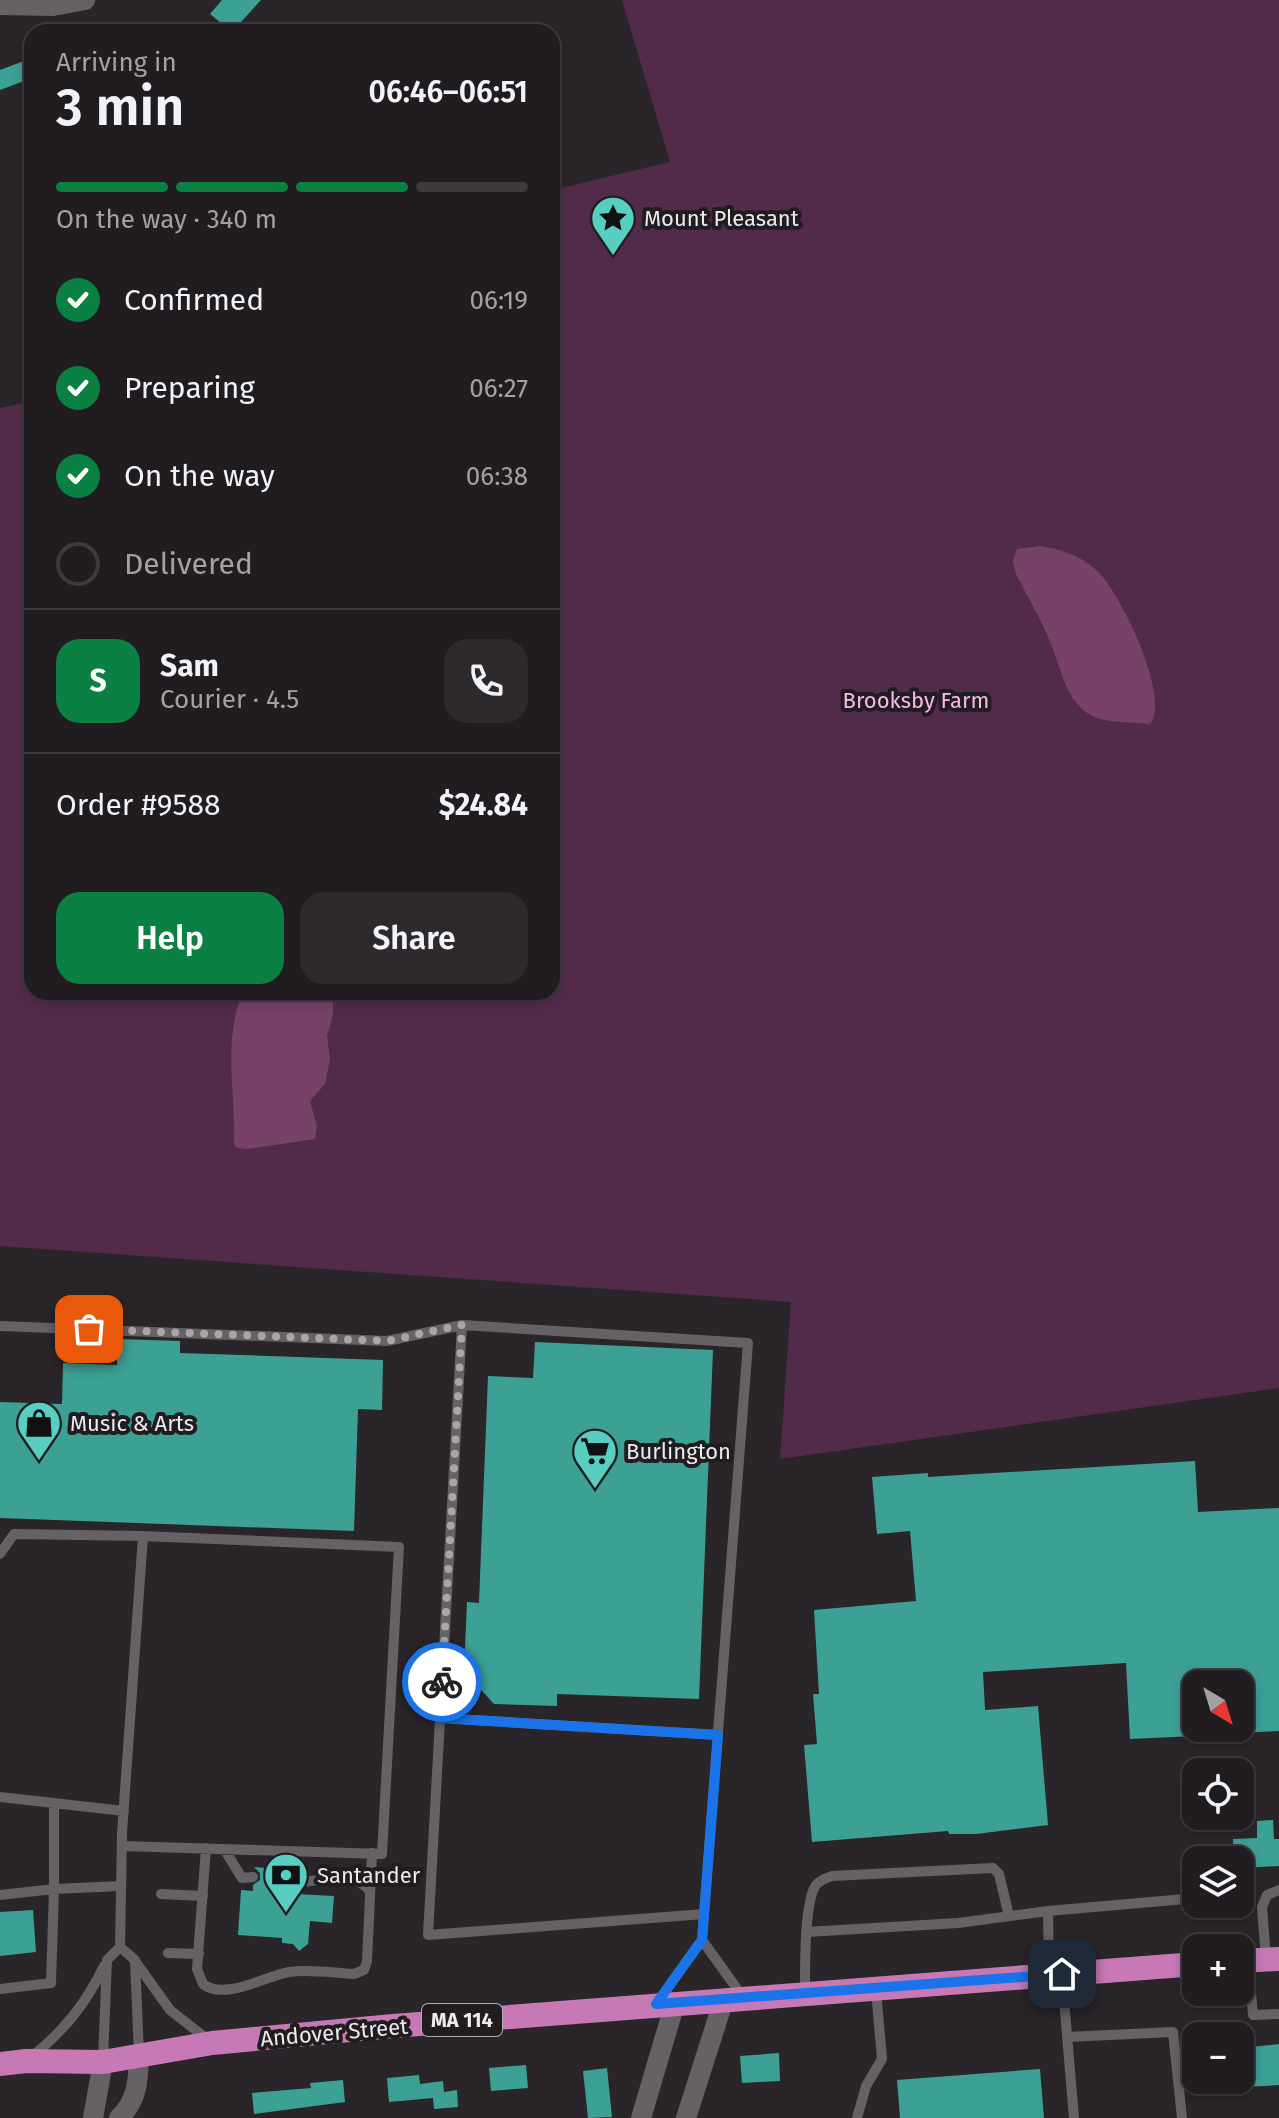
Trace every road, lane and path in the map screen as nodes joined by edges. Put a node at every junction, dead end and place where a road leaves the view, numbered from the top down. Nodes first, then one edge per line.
1 (85, 0) edge
2 (0, 5) edge
3 (462, 1325) junction
4 (0, 1326) edge
5 (143, 1536) junction
6 (0, 1554) edge
7 (440, 1718) junction
8 (718, 1735) junction
9 (0, 1797) edge
10 (54, 1803) junction
11 (124, 1811) junction
12 (122, 1846) junction
13 (206, 1848) junction
14 (224, 1849) junction
15 (372, 1853) junction
16 (249, 1880) dead end
17 (280, 1884) dead end
18 (121, 1886) junction
19 (54, 1889) junction
20 (1279, 1890) edge
21 (370, 1893) junction
22 (161, 1894) dead end
23 (0, 1895) edge
24 (203, 1896) junction
25 (1182, 1899) edge
26 (1048, 1911) junction
27 (704, 1914) junction
28 (1009, 1916) junction
29 (806, 1932) junction
30 (702, 1940) junction
31 (120, 1947) junction
32 (168, 1953) dead end
33 (199, 1954) junction
34 (107, 1960) junction
35 (135, 1960) junction
36 (1258, 1960) edge
37 (1182, 1965) edge
38 (1055, 1974) junction
39 (876, 1988) junction
40 (0, 1989) edge
41 (805, 1993) junction
42 (734, 1998) junction
43 (666, 2003) junction
44 (1279, 2014) edge
45 (1067, 2037) junction
46 (212, 2043) junction
47 (139, 2056) junction
48 (26, 2061) junction
49 (103, 2062) junction
50 (0, 2064) edge
51 (93, 2118) edge
52 (119, 2118) edge
53 (641, 2118) edge
54 (686, 2118) edge
55 (857, 2118) edge
56 (1074, 2118) edge
57 (1182, 2118) edge

1 - 2 street
3 - 4 lane
3 - 7 lane
3 - 8 lane
5 - 6 lane
5 - 11 lane
5 - 15 lane
7 - 8 lane
7 - 27 lane
8 - 27 lane
9 - 10 lane
10 - 11 lane
10 - 19 lane
11 - 12 lane
12 - 13 lane
12 - 18 lane
13 - 14 lane
13 - 24 lane
14 - 15 lane
14 - 16 lane
15 - 21 lane
17 - 21 lane
18 - 19 lane
18 - 31 lane
19 - 23 lane
19 - 40 lane
20 - 36 lane
21 - 33 lane
22 - 24 lane
24 - 33 lane
25 - 26 lane
26 - 28 lane
26 - 38 lane
27 - 30 lane
28 - 29 lane
28 - 29 lane
29 - 41 lane
30 - 42 lane
30 - 43 lane
31 - 34 lane
31 - 35 lane
32 - 33 lane
34 - 48 lane
34 - 49 lane
35 - 46 lane
35 - 47 lane
36 - 44 lane
37 - 38 highway, Andover Street / MA 114
38 - 39 highway, Andover Street / MA 114
38 - 45 lane
39 - 41 highway, Andover Street / MA 114
39 - 55 lane
41 - 42 highway, Andover Street / MA 114
42 - 43 highway, Andover Street / MA 114
42 - 54 street
43 - 46 highway, Andover Street / MA 114
43 - 53 street
45 - 56 lane
45 - 57 lane
46 - 47 highway, Andover Street / MA 114
47 - 49 highway, Andover Street / MA 114
47 - 52 street
48 - 49 highway, Andover Street / MA 114
48 - 50 highway, Andover Street / MA 114
49 - 51 street

